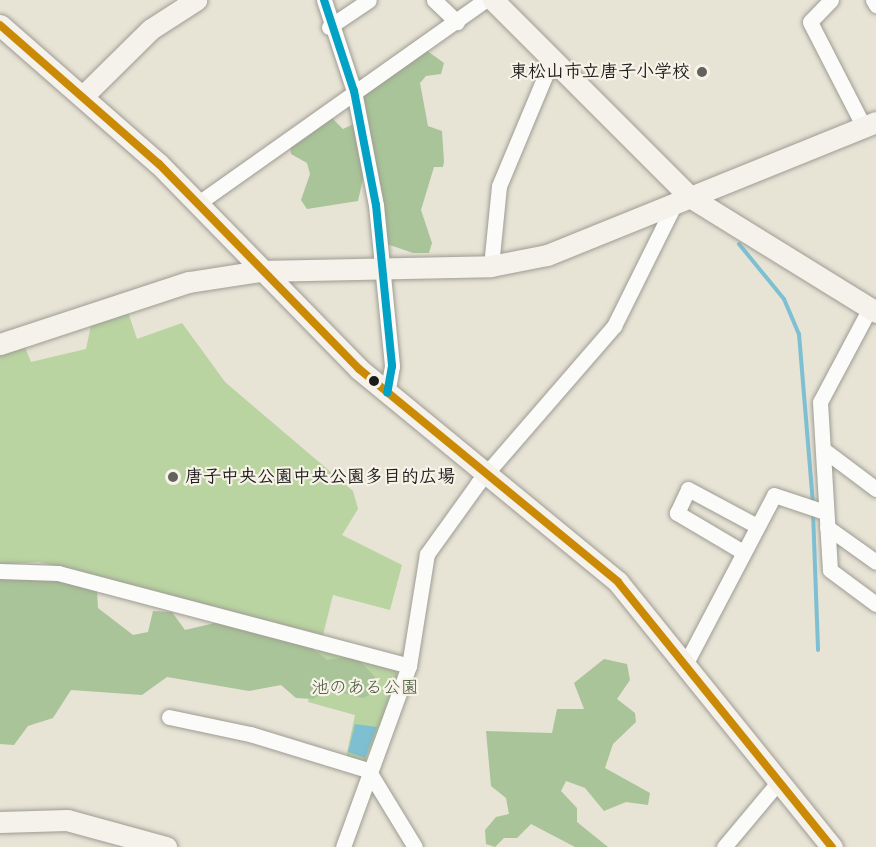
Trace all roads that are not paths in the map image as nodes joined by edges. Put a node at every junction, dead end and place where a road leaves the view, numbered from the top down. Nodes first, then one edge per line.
1 (196, 0) edge
2 (324, 0) edge
3 (369, 0) edge
4 (435, 0) edge
5 (485, 0) edge
6 (493, 0) edge
7 (831, 0) edge
8 (873, 0) edge
9 (876, 5) edge
10 (457, 22) junction
11 (0, 25) edge
12 (329, 27) junction
13 (552, 59) junction
14 (354, 91) junction
15 (83, 96) junction
16 (870, 124) edge
17 (683, 200) junction
18 (197, 204) junction
19 (491, 266) junction
20 (259, 271) junction
21 (379, 271) junction
22 (873, 310) edge
23 (0, 344) edge
24 (387, 393) junction
25 (824, 450) junction
26 (486, 477) junction
27 (876, 489) edge
28 (826, 519) junction
29 (757, 526) junction
30 (743, 552) junction
31 (876, 562) edge
32 (0, 571) edge
33 (876, 604) edge
34 (687, 661) junction
35 (410, 666) junction
36 (169, 717) dead end
37 (368, 770) junction
38 (780, 780) junction
39 (2, 820) edge
40 (114, 840) edge
41 (166, 847) edge
42 (343, 847) edge
43 (415, 847) edge
44 (724, 847) edge
45 (832, 847) edge

1 - 15 street
2 - 12 street
3 - 12 street
4 - 10 street
5 - 10 street
6 - 13 street
7 - 16 street
8 - 9 street
10 - 14 street
11 - 15 street
12 - 14 street
13 - 17 street
13 - 19 street
14 - 18 street
14 - 21 street
15 - 18 street
16 - 17 street
17 - 19 street
17 - 22 street
17 - 26 street
18 - 20 street
19 - 21 street
20 - 21 street
20 - 23 street
20 - 24 street
21 - 24 street
22 - 25 street
24 - 26 street
25 - 27 street
25 - 28 street
26 - 34 street
26 - 35 street
28 - 29 street
28 - 31 street
28 - 33 street
29 - 30 street
29 - 30 street
30 - 34 street
32 - 35 street
34 - 38 street
35 - 37 street
36 - 37 street
37 - 42 street
37 - 43 street
38 - 44 street
38 - 45 street
39 - 40 street
40 - 41 street

